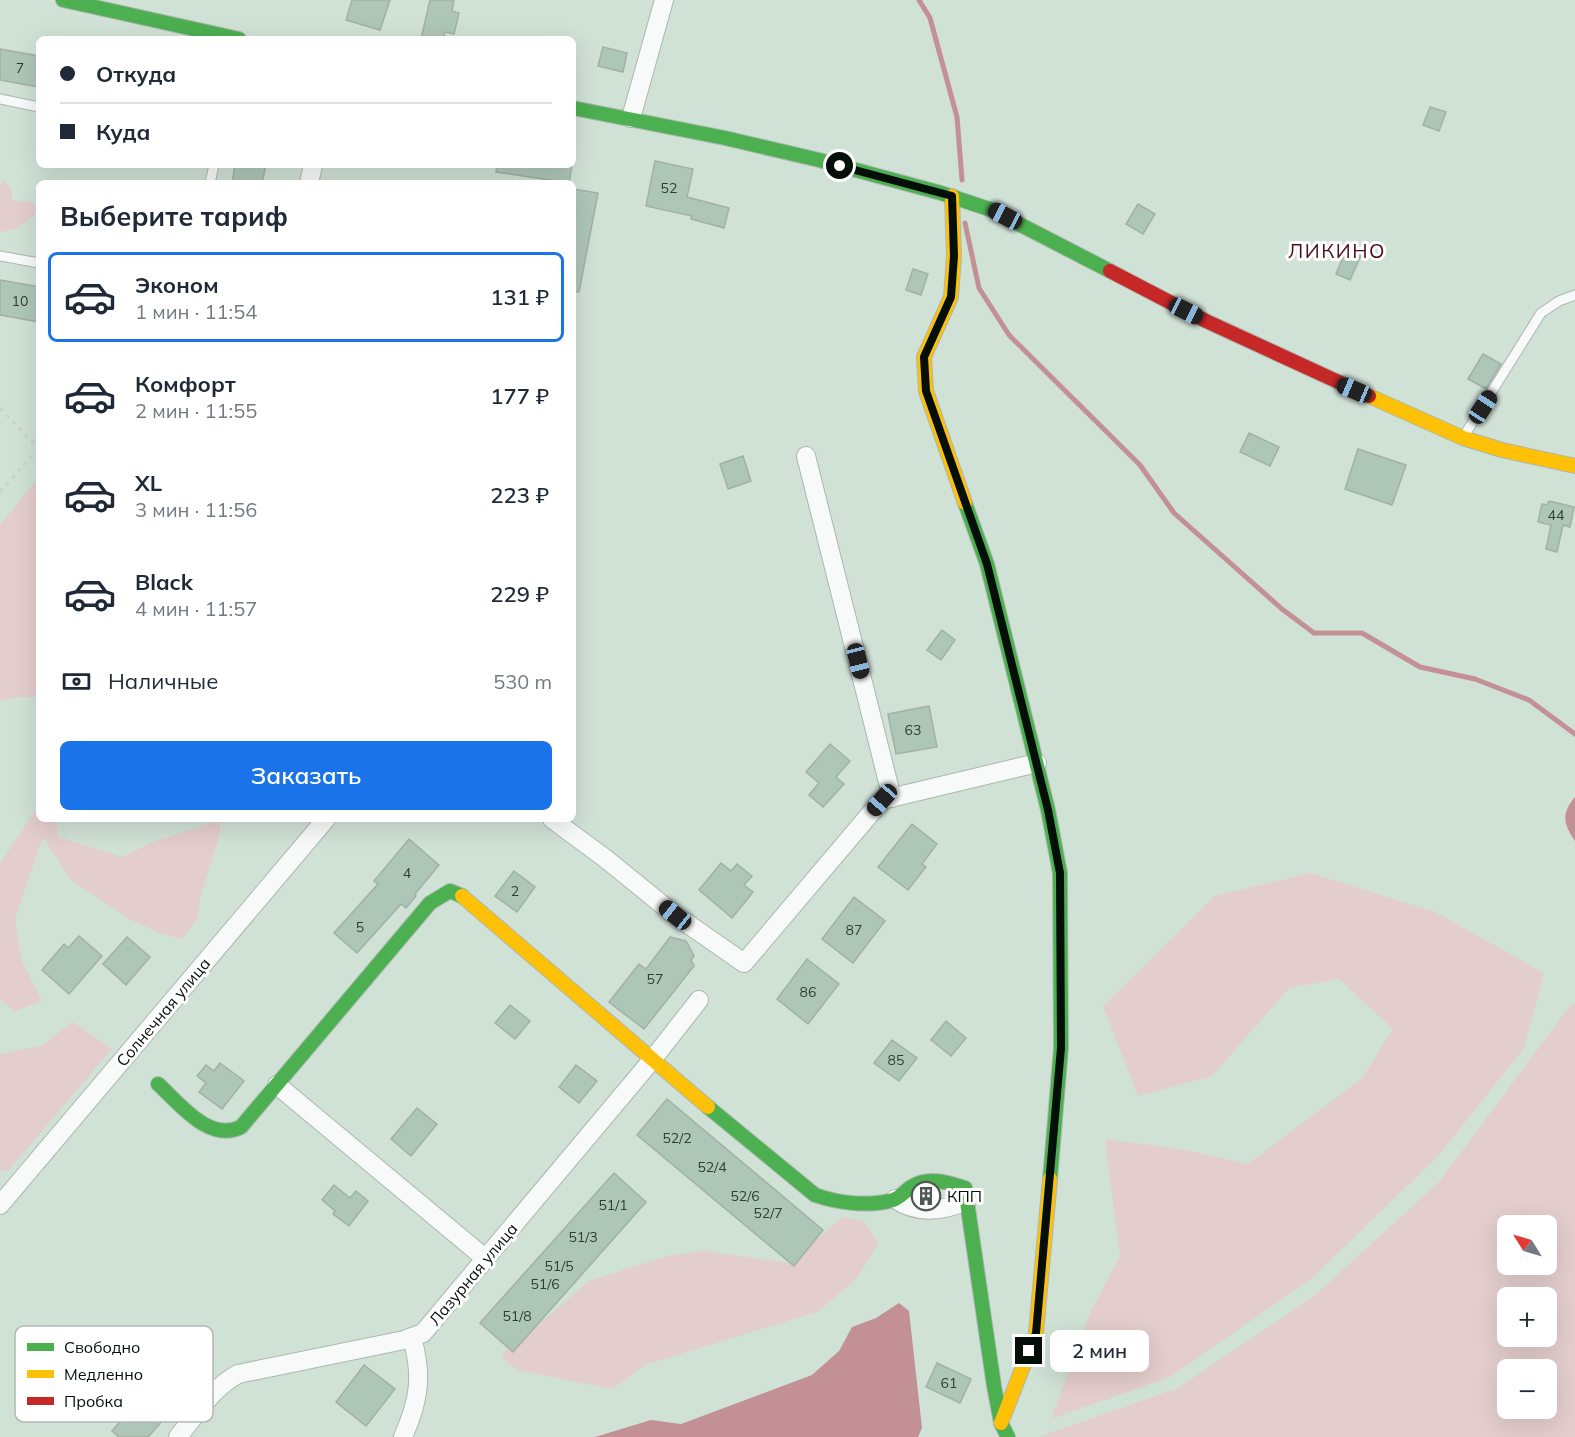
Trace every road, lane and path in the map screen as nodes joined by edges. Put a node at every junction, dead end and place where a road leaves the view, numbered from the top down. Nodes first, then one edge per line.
1 (63, 0) edge
2 (664, 0) edge
3 (219, 36) edge
4 (0, 99) edge
5 (36, 106) edge
6 (576, 109) edge
7 (631, 118) junction
8 (952, 196) junction
9 (0, 255) edge
10 (36, 262) edge
11 (1575, 295) edge
12 (0, 408) edge
13 (1463, 438) junction
14 (36, 446) edge
15 (36, 450) edge
16 (806, 456) dead end
17 (1575, 466) edge
18 (0, 492) edge
19 (1036, 763) junction
20 (892, 798) junction
21 (323, 822) edge
22 (556, 822) edge
23 (699, 1000) dead end
24 (652, 1060) junction
25 (158, 1084) dead end
26 (277, 1085) junction
27 (966, 1194) junction
28 (895, 1199) junction
29 (0, 1205) edge
30 (486, 1258) junction
31 (412, 1338) junction
32 (213, 1394) edge
33 (189, 1422) edge
34 (1001, 1423) junction
35 (177, 1437) edge
36 (403, 1437) edge
37 (1008, 1437) edge

1 - 3 street
2 - 7 street
4 - 5 lane
6 - 7 street
7 - 8 street
8 - 13 street
8 - 19 street
9 - 10 lane
11 - 13 lane
12 - 14 path
13 - 17 street
15 - 18 path
16 - 20 street
19 - 20 street
19 - 34 street
20 - 22 street
21 - 29 street, Солнечная улица
23 - 24 street, Лазурная улица
24 - 26 street
24 - 28 street
24 - 30 street, Лазурная улица
25 - 26 street
26 - 30 street
27 - 28 street
27 - 28 street
27 - 34 street
30 - 31 street, Лазурная улица
31 - 32 street, Лазурная улица
31 - 36 street
33 - 35 street, Лазурная улица
34 - 37 street

